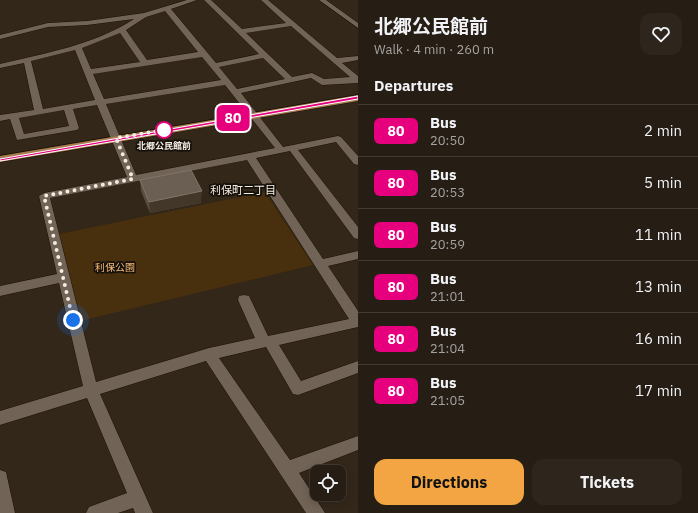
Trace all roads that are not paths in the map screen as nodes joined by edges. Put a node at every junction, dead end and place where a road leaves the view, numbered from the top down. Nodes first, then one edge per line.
1 (194, 0) edge
2 (207, 0) edge
3 (264, 0) edge
4 (322, 0) edge
5 (183, 1) edge
6 (166, 8) junction
7 (145, 15) junction
8 (292, 24) junction
9 (358, 26) edge
10 (122, 30) junction
11 (240, 32) junction
12 (0, 37) edge
13 (78, 46) junction
14 (204, 54) junction
15 (265, 55) junction
16 (358, 58) edge
17 (27, 60) junction
18 (336, 61) junction
19 (145, 63) junction
20 (0, 66) edge
21 (213, 66) junction
22 (88, 72) junction
23 (357, 79) edge
24 (291, 80) junction
25 (227, 82) junction
26 (235, 92) junction
27 (358, 98) edge
28 (101, 102) junction
29 (68, 107) junction
30 (39, 112) junction
31 (254, 115) junction
32 (14, 116) junction
33 (0, 118) edge
34 (116, 138) junction
35 (286, 149) junction
36 (250, 156) junction
37 (0, 159) edge
38 (358, 162) edge
39 (133, 179) junction
40 (358, 235) edge
41 (358, 255) edge
42 (320, 264) junction
43 (62, 278) junction
44 (0, 291) edge
45 (244, 300) dead end
46 (358, 322) edge
47 (267, 341) junction
48 (209, 354) junction
49 (358, 367) edge
50 (91, 391) junction
51 (0, 418) edge
52 (358, 443) edge
53 (286, 470) junction
54 (0, 478) edge
55 (140, 506) edge
56 (6, 513) edge
57 (95, 513) edge
58 (316, 513) edge

1 - 5 street
2 - 11 street
3 - 8 street
4 - 9 street
5 - 6 street
6 - 7 street
6 - 14 street
7 - 10 street
7 - 12 street
8 - 11 street
8 - 18 street
10 - 13 street
10 - 19 street
11 - 15 street
13 - 17 street
13 - 22 street
14 - 19 street
14 - 21 street
15 - 21 street
15 - 24 street
16 - 18 street
17 - 20 street
17 - 30 street
18 - 23 street
19 - 22 street
21 - 25 street
22 - 28 street
23 - 24 street
24 - 26 street
25 - 26 street
25 - 28 street
26 - 31 street
27 - 31 main road
28 - 29 street
28 - 34 street
29 - 30 street
29 - 32 street
30 - 32 street
31 - 34 main road
31 - 35 street
32 - 33 street
34 - 37 main road
34 - 39 street
35 - 36 street
35 - 38 street
35 - 40 street
36 - 39 street
36 - 42 street
39 - 43 street
41 - 42 street
42 - 46 street
43 - 44 street
43 - 50 street
45 - 47 street
46 - 47 street
47 - 48 street
47 - 49 street
48 - 50 street
48 - 53 street
50 - 51 street
50 - 55 street
52 - 53 street
53 - 58 street
54 - 56 street
55 - 57 street

